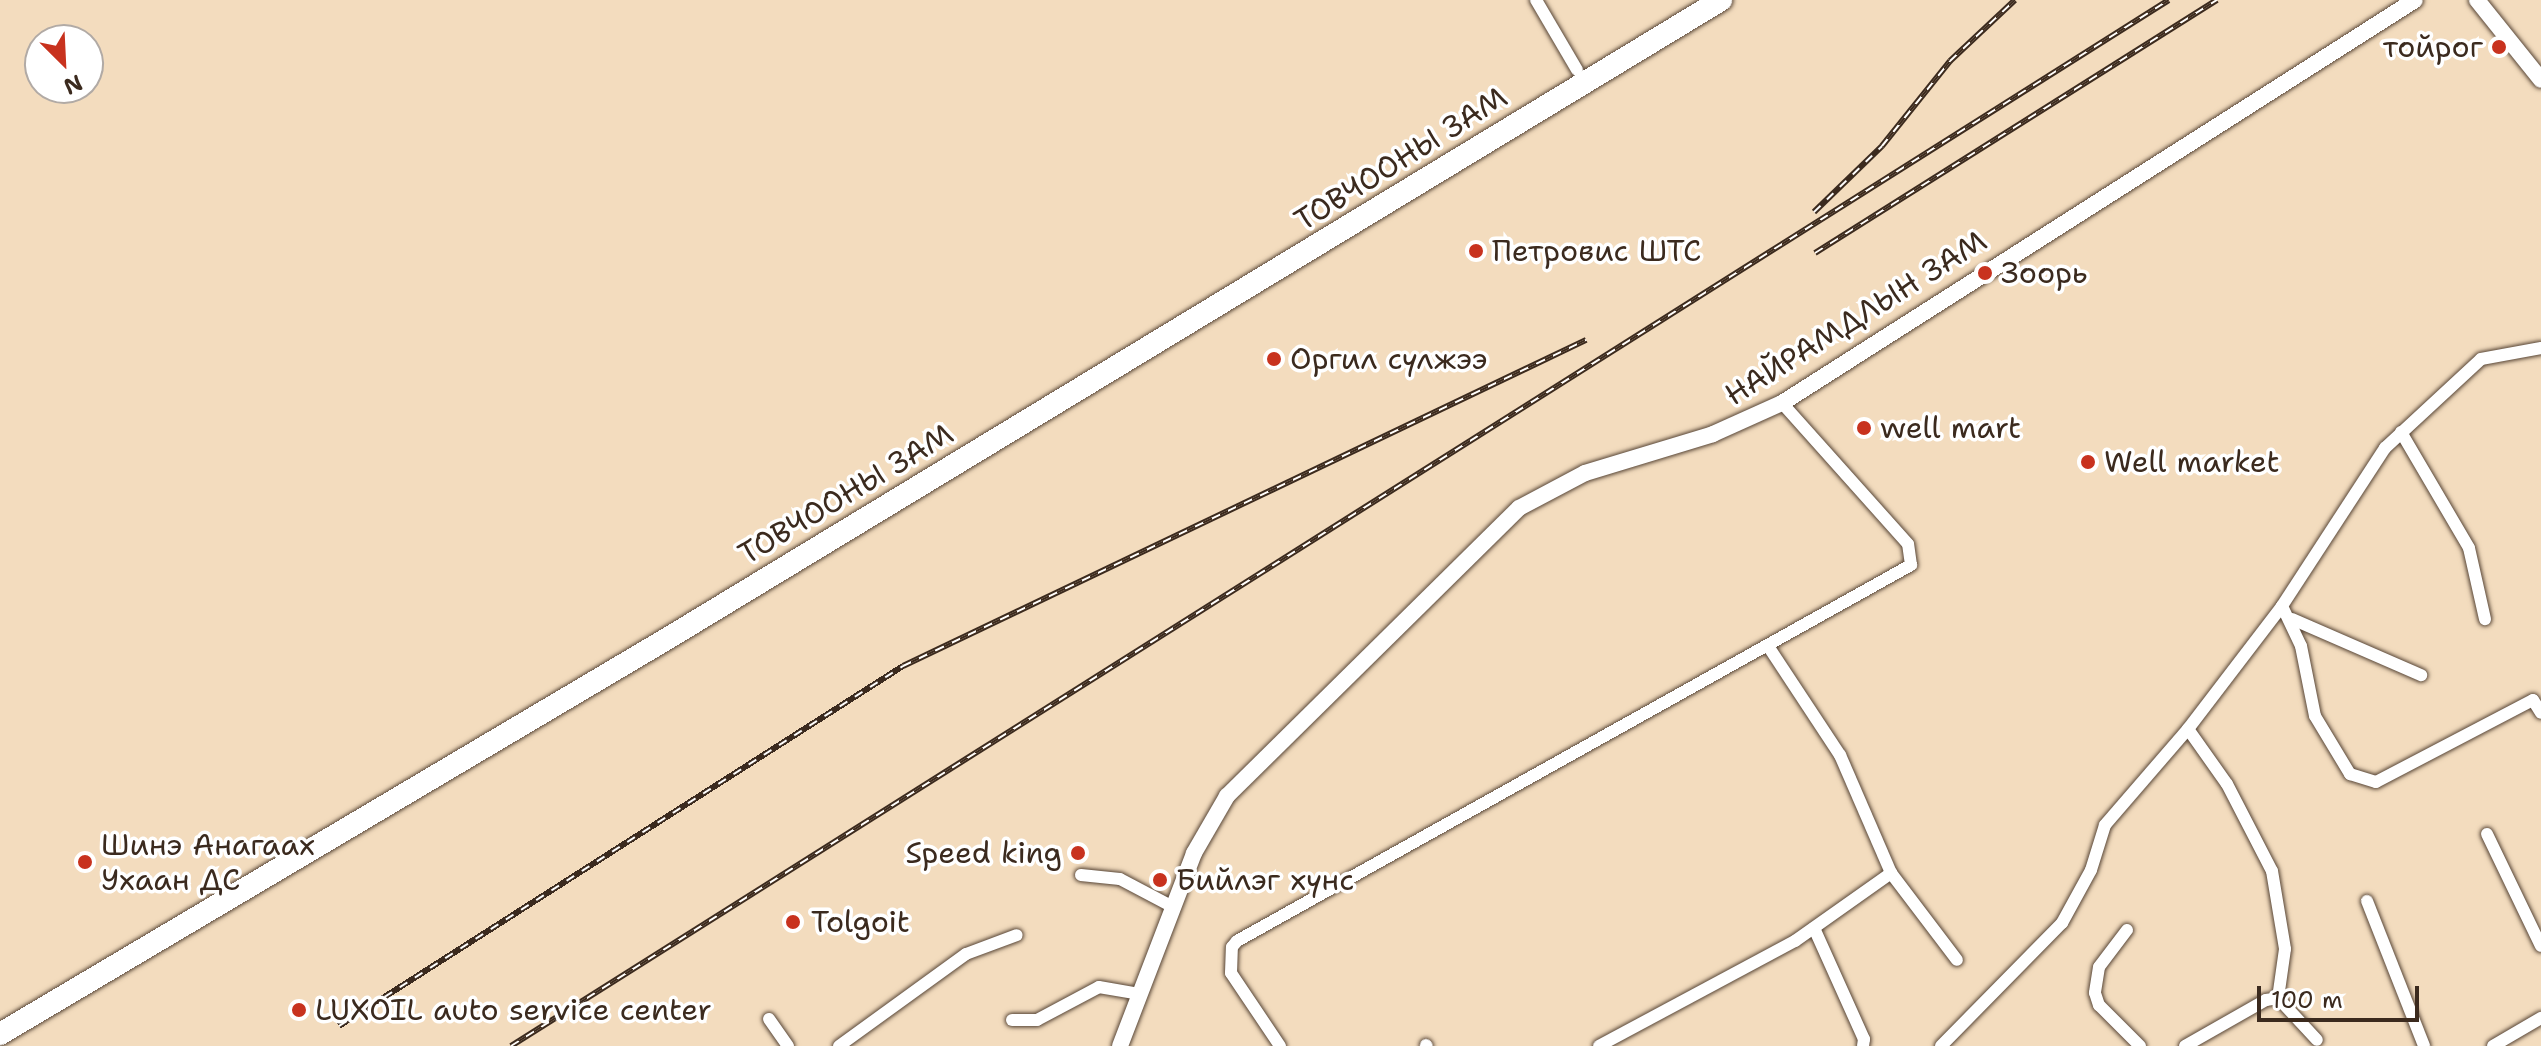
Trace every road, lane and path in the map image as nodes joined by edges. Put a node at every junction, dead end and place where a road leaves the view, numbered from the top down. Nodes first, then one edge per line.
1 (1536, 0) edge
2 (1693, 0) edge
3 (1721, 0) edge
4 (2415, 0) edge
5 (2477, 0) edge
6 (1577, 70) junction
7 (2541, 80) edge
8 (2541, 348) edge
9 (1782, 403) junction
10 (2401, 432) junction
11 (2282, 606) junction
12 (2291, 619) junction
13 (2485, 619) dead end
14 (1768, 646) junction
15 (2421, 675) dead end
16 (2541, 713) edge
17 (2188, 729) junction
18 (2487, 834) dead end
19 (1891, 873) junction
20 (1081, 875) dead end
21 (2367, 901) dead end
22 (1173, 907) junction
23 (1814, 928) junction
24 (2127, 930) dead end
25 (1017, 935) dead end
26 (2541, 946) edge
27 (1957, 960) dead end
28 (1140, 994) junction
29 (2278, 998) junction
30 (0, 1018) edge
31 (2541, 1018) edge
32 (769, 1019) dead end
33 (1012, 1020) dead end
34 (0, 1034) edge
35 (2316, 1044) edge
36 (788, 1046) edge
37 (839, 1046) edge
38 (1120, 1046) edge
39 (1280, 1046) edge
40 (1599, 1046) edge
41 (1863, 1046) edge
42 (1941, 1046) edge
43 (2140, 1046) edge
44 (2185, 1046) edge
45 (2424, 1046) edge
46 (2493, 1046) edge

1 - 6 street
2 - 6 highway, ТОВЧООНЫ ЗАМ
3 - 34 highway, ТОВЧООНЫ ЗАМ
4 - 9 main road, НАЙРАМДЛЫН ЗАМ
5 - 7 main road
6 - 30 highway, ТОВЧООНЫ ЗАМ
8 - 10 street
9 - 14 street
9 - 22 main road, НАЙРАМДЛЫН ЗАМ
10 - 11 street
10 - 13 street
11 - 12 street
11 - 17 street
12 - 15 street
12 - 16 street
14 - 19 street
14 - 39 street
17 - 29 street
17 - 42 street
18 - 26 street
19 - 23 street
19 - 27 street
20 - 22 street
21 - 45 street
22 - 28 main road, НАЙРАМДЛЫН ЗАМ
23 - 40 street
23 - 41 street
24 - 43 street
25 - 37 street
28 - 33 street
28 - 38 main road, НАЙРАМДЛЫН ЗАМ
29 - 35 street
29 - 44 street
31 - 46 street
32 - 36 street

